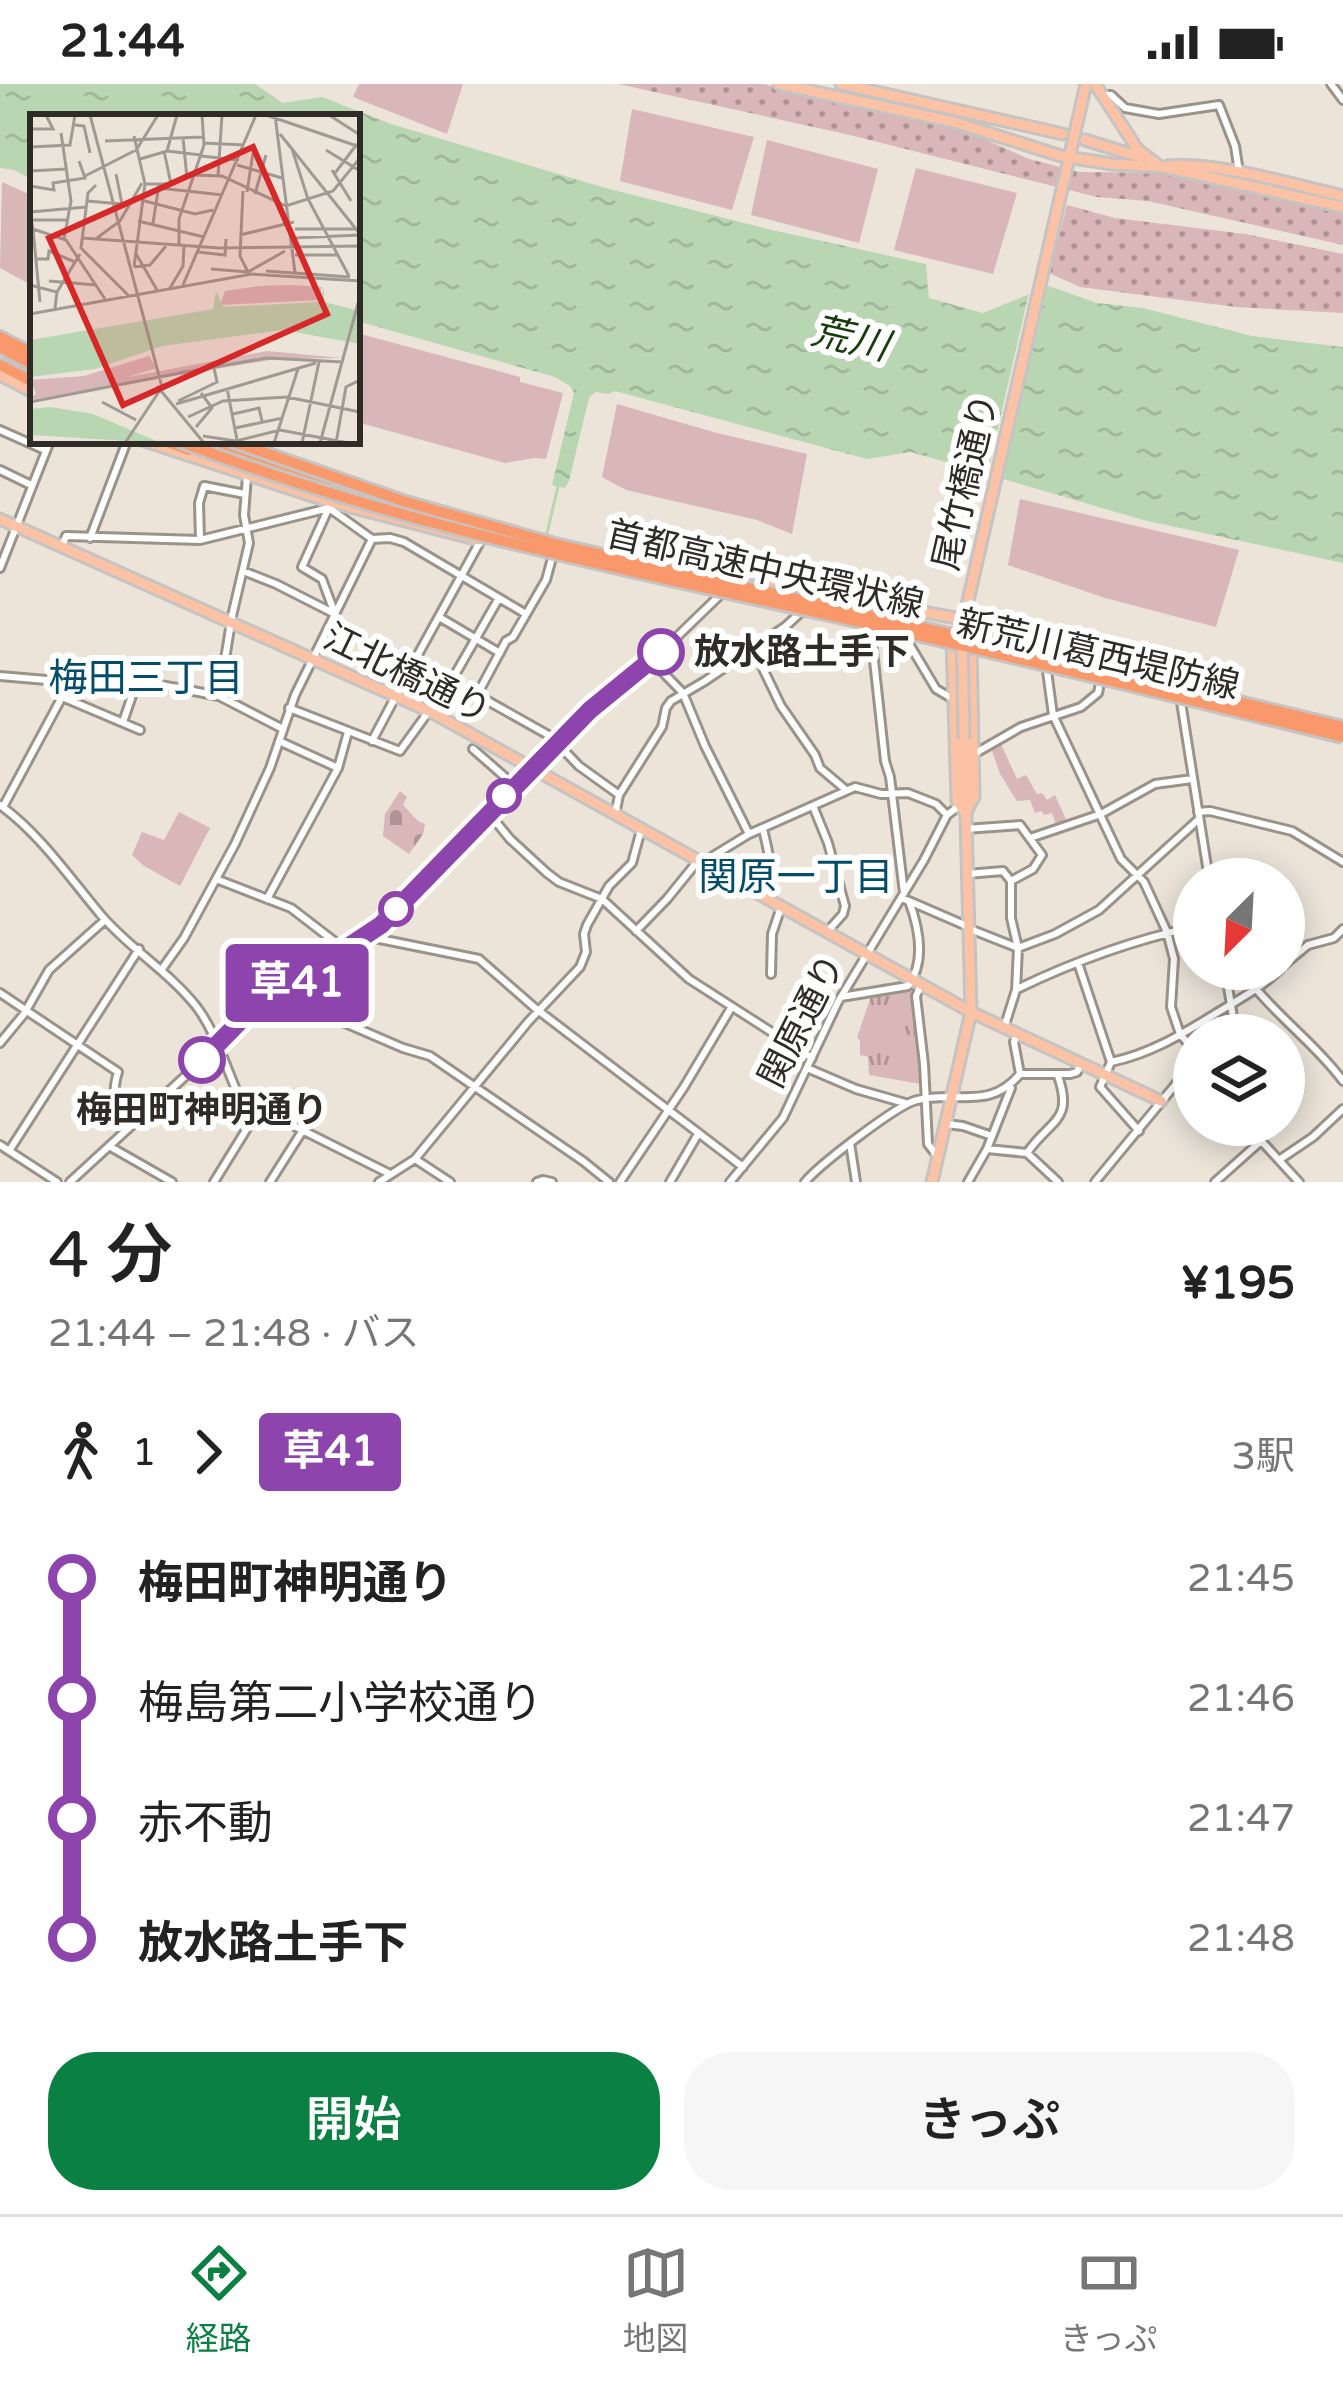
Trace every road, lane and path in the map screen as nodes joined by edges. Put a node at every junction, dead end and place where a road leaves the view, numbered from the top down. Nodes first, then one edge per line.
1 (779, 84) edge
2 (841, 84) edge
3 (1090, 84) edge
4 (1331, 84) edge
5 (892, 95) junction
6 (1102, 95) junction
7 (1343, 100) edge
8 (954, 122) junction
9 (1063, 134) dead end
10 (1085, 140) dead end
11 (1150, 161) junction
12 (1067, 163) junction
13 (1163, 167) junction
14 (1239, 174) junction
15 (1343, 196) edge
16 (1343, 207) edge
17 (0, 350) edge
18 (30, 365) edge
19 (30, 365) edge
20 (0, 375) edge
21 (30, 390) edge
22 (0, 430) edge
23 (30, 443) edge
24 (32, 444) edge
25 (48, 444) edge
26 (126, 444) edge
27 (154, 444) edge
28 (175, 444) edge
29 (187, 444) edge
30 (203, 444) edge
31 (222, 444) edge
32 (239, 444) edge
33 (45, 450) junction
34 (227, 459) junction
35 (0, 470) edge
36 (247, 476) junction
37 (31, 484) junction
38 (359, 487) junction
39 (335, 488) junction
40 (245, 494) junction
41 (330, 505) junction
42 (0, 519) edge
43 (17, 526) junction
44 (248, 528) junction
45 (90, 538) junction
46 (372, 538) junction
47 (200, 540) junction
48 (481, 540) junction
49 (62, 546) junction
50 (552, 558) junction
51 (0, 568) edge
52 (243, 572) junction
53 (462, 574) junction
54 (730, 589) junction
55 (719, 596) junction
56 (499, 598) junction
57 (800, 613) junction
58 (335, 614) junction
59 (526, 614) junction
60 (439, 617) junction
61 (231, 622) junction
62 (963, 622) junction
63 (873, 630) junction
64 (905, 637) junction
65 (476, 638) junction
66 (952, 644) junction
67 (753, 647) junction
68 (971, 648) junction
69 (500, 652) junction
70 (314, 658) junction
71 (415, 659) junction
72 (652, 661) junction
73 (1047, 670) junction
74 (0, 676) edge
75 (137, 681) junction
76 (452, 681) junction
77 (70, 682) junction
78 (1100, 683) junction
79 (683, 693) junction
80 (396, 695) junction
81 (477, 695) junction
82 (219, 696) junction
83 (62, 697) junction
84 (1182, 697) junction
85 (953, 699) junction
86 (289, 709) junction
87 (431, 712) junction
88 (1053, 715) junction
89 (123, 722) junction
90 (283, 729) junction
91 (140, 730) dead end
92 (348, 732) junction
93 (1343, 734) edge
94 (279, 741) junction
95 (372, 741) junction
96 (558, 742) junction
97 (473, 748) dead end
98 (974, 754) junction
99 (338, 768) junction
100 (531, 768) junction
101 (1192, 779) junction
102 (514, 785) junction
103 (846, 790) junction
104 (891, 792) junction
105 (619, 795) junction
106 (813, 806) junction
107 (964, 806) junction
108 (2, 807) edge
109 (488, 812) junction
110 (1101, 814) junction
111 (615, 815) junction
112 (947, 815) junction
113 (1198, 816) junction
114 (763, 829) junction
115 (641, 830) junction
116 (965, 830) junction
117 (749, 834) junction
118 (1030, 838) junction
119 (1205, 858) edge
120 (1343, 862) edge
121 (702, 864) junction
122 (967, 874) junction
123 (1138, 875) junction
124 (216, 879) junction
125 (1011, 881) junction
126 (905, 898) junction
127 (267, 899) junction
128 (602, 899) junction
129 (767, 899) junction
130 (781, 907) junction
131 (105, 920) junction
132 (969, 928) junction
133 (1343, 929) edge
134 (636, 931) junction
135 (1173, 931) edge
136 (827, 932) junction
137 (1167, 932) junction
138 (365, 936) junction
139 (1018, 947) junction
140 (1305, 948) edge
141 (139, 949) junction
142 (345, 949) junction
143 (867, 955) junction
144 (1078, 963) junction
145 (162, 968) junction
146 (771, 974) dead end
147 (917, 983) junction
148 (1016, 990) junction
149 (1229, 990) edge
150 (1257, 990) joint
151 (0, 993) edge
152 (280, 995) junction
153 (841, 997) junction
154 (1231, 1004) junction
155 (732, 1008) junction
156 (27, 1009) junction
157 (539, 1010) junction
158 (971, 1012) junction
159 (1216, 1014) edge
160 (1233, 1014) edge
161 (1173, 1016) edge
162 (1004, 1028) junction
163 (1017, 1034) junction
164 (1173, 1040) edge
165 (0, 1043) edge
166 (78, 1043) junction
167 (217, 1047) junction
168 (812, 1058) junction
169 (1111, 1062) junction
170 (1081, 1064) junction
171 (807, 1068) junction
172 (1020, 1074) junction
173 (1058, 1075) junction
174 (1104, 1075) junction
175 (1343, 1081) edge
176 (1012, 1086) junction
177 (475, 1087) junction
178 (1173, 1087) edge
179 (925, 1098) junction
180 (951, 1098) junction
181 (1161, 1101) junction
182 (906, 1103) junction
183 (259, 1109) junction
184 (1343, 1109) edge
185 (668, 1110) junction
186 (946, 1124) junction
187 (129, 1127) junction
188 (303, 1130) junction
189 (1139, 1131) junction
190 (698, 1134) junction
191 (992, 1136) junction
192 (850, 1143) junction
193 (0, 1145) edge
194 (109, 1146) junction
195 (1255, 1146) edge
196 (1266, 1146) edge
197 (987, 1149) junction
198 (9, 1151) junction
199 (1027, 1153) junction
200 (938, 1157) junction
201 (415, 1159) junction
202 (1279, 1160) junction
203 (742, 1167) junction
204 (390, 1174) junction
205 (436, 1178) edge
206 (57, 1182) edge
207 (70, 1182) edge
208 (172, 1182) edge
209 (214, 1182) edge
210 (270, 1182) edge
211 (379, 1182) edge
212 (450, 1182) edge
213 (537, 1182) edge
214 (552, 1182) edge
215 (608, 1182) edge
216 (620, 1182) edge
217 (670, 1182) edge
218 (730, 1182) edge
219 (805, 1182) edge
220 (856, 1182) edge
221 (932, 1182) edge
222 (968, 1182) edge
223 (1058, 1182) edge
224 (1095, 1182) edge
225 (1215, 1182) edge
226 (1299, 1182) edge

1 - 8 main road
2 - 5 main road
3 - 6 main road
3 - 12 main road, 尾竹橋通り
4 - 7 street
5 - 8 main road
5 - 9 main road
6 - 11 main road
6 - 14 street
8 - 12 main road
10 - 11 main road
11 - 13 main road
12 - 13 main road
12 - 62 main road, 尾竹橋通り
13 - 14 main road
13 - 16 main road
14 - 15 main road
17 - 18 highway
17 - 19 highway
20 - 21 main road
22 - 23 street
24 - 33 street
25 - 33 street
26 - 45 street
27 - 36 main road, 新荒川葛西堤防線
28 - 34 highway, bridge
29 - 34 highway, 首都高速中央環状線, bridge
30 - 39 main road, 新荒川葛西堤防線
31 - 38 highway, bridge
32 - 38 highway, 首都高速中央環状線, bridge
33 - 37 street
34 - 93 highway, 首都高速中央環状線, bridge
35 - 37 street
36 - 40 street
36 - 41 main road, 新荒川葛西堤防線
37 - 43 street
38 - 93 highway, 首都高速中央環状線, bridge
39 - 41 street
39 - 54 main road, 新荒川葛西堤防線
40 - 44 street
40 - 47 street
41 - 44 street
41 - 46 street
41 - 48 main road, 新荒川葛西堤防線
41 - 58 street
42 - 43 main road, 江北橋通り
43 - 49 main road, 江北橋通り
43 - 51 street
44 - 47 street
44 - 52 street
45 - 47 street
45 - 49 street
46 - 53 street
46 - 58 street
48 - 50 main road, 新荒川葛西堤防線
48 - 53 street
49 - 61 main road, 江北橋通り
50 - 55 main road, 新荒川葛西堤防線
50 - 59 street
52 - 58 street
52 - 61 street
53 - 56 street
53 - 60 street
54 - 55 main road
54 - 62 main road
54 - 66 main road, 新荒川葛西堤防線
55 - 57 main road, 新荒川葛西堤防線
55 - 72 street
56 - 59 street
56 - 65 street
57 - 63 main road, 新荒川葛西堤防線
57 - 67 street
58 - 70 street
59 - 69 street
60 - 65 street
60 - 71 street
61 - 70 main road, 江北橋通り
61 - 82 street
62 - 84 main road
62 - 107 main road, 尾竹橋通り, bridge
63 - 64 main road, 新荒川葛西堤防線
63 - 104 street
64 - 66 main road, 新荒川葛西堤防線
64 - 85 street
65 - 69 street
65 - 76 street
66 - 68 main road, 新荒川葛西堤防線
66 - 85 main road
67 - 79 street
67 - 103 street
68 - 73 main road, 新荒川葛西堤防線
68 - 84 main road, 新荒川葛西堤防線
68 - 98 main road
69 - 81 street
70 - 80 main road, 江北橋通り
70 - 86 street
71 - 76 street
71 - 80 street
72 - 79 street
72 - 96 street
73 - 78 main road, 新荒川葛西堤防線
73 - 88 street
74 - 77 street
75 - 77 street
75 - 82 street
75 - 89 street
76 - 81 street
76 - 87 street
77 - 83 street
78 - 84 main road, 新荒川葛西堤防線
78 - 88 street
79 - 105 street
79 - 117 street
80 - 87 main road, 江北橋通り
80 - 95 street
81 - 96 street
82 - 90 street
83 - 89 street
83 - 108 street
84 - 93 main road, 新荒川葛西堤防線
84 - 101 street
85 - 107 main road
86 - 90 street
86 - 92 street
87 - 95 street
87 - 100 main road, 江北橋通り
88 - 98 street
88 - 110 street
89 - 91 street
90 - 94 street
92 - 95 street
92 - 99 street
94 - 99 street
94 - 124 street
96 - 100 street
96 - 105 street
97 - 102 street
98 - 107 main road
99 - 127 street
100 - 102 street
100 - 111 main road, 江北橋通り
101 - 110 street
101 - 113 street
102 - 109 street
103 - 104 street
103 - 106 street
104 - 112 street
104 - 126 street
105 - 111 street
106 - 114 street
106 - 136 street
107 - 112 street
107 - 116 main road, 尾竹橋通り
108 - 131 street
109 - 128 street
109 - 138 street
110 - 118 street
110 - 123 street
111 - 115 main road, 江北橋通り
112 - 126 street, 関原通り
113 - 119 street
113 - 120 street
113 - 123 street
114 - 117 street
114 - 129 street
115 - 121 main road, 江北橋通り
115 - 128 street
116 - 118 street
116 - 122 main road, 尾竹橋通り
117 - 121 street
118 - 125 street
121 - 129 main road, 江北橋通り
121 - 134 street
122 - 125 street
122 - 132 main road, 尾竹橋通り
123 - 137 street
123 - 139 street
124 - 127 street
124 - 145 street
125 - 139 street
126 - 132 street
126 - 143 street, 関原通り
126 - 147 street
127 - 142 street
128 - 134 street
128 - 157 street
129 - 130 main road, 江北橋通り
130 - 136 main road, 江北橋通り
130 - 146 street
131 - 141 street
131 - 156 street
132 - 139 street
132 - 158 main road, 尾竹橋通り
133 - 140 street
134 - 155 street
135 - 137 street
136 - 143 main road, 江北橋通り
137 - 144 street
137 - 161 street
138 - 142 street
138 - 157 street
139 - 148 street
141 - 145 street
141 - 166 street
142 - 152 street
143 - 147 main road, 江北橋通り
143 - 153 street, 関原通り
144 - 148 street
144 - 169 street
145 - 167 street
147 - 153 street
147 - 158 main road, 江北橋通り
147 - 179 street
148 - 162 street
149 - 154 street
150 - 154 street
150 - 175 street
151 - 156 street
152 - 167 street
152 - 177 street
153 - 168 street, 関原通り
154 - 159 street
154 - 160 street
155 - 168 street
155 - 185 street
156 - 165 street
156 - 166 street
157 - 177 street
157 - 185 street
158 - 162 main road, 江北橋通り
158 - 180 main road, 尾竹橋通り
162 - 163 main road, 江北橋通り
163 - 170 main road, 江北橋通り
163 - 172 street
164 - 169 street
166 - 187 street
166 - 198 street
167 - 183 street
167 - 187 street
168 - 171 street, 関原通り
169 - 174 street
170 - 173 street
170 - 174 main road, 江北橋通り
171 - 182 street
171 - 203 street, 関原通り
172 - 173 street
172 - 176 street
173 - 199 street
174 - 181 main road, 江北橋通り
174 - 189 street
176 - 180 street
176 - 191 street
177 - 201 street
177 - 215 street
178 - 181 street
179 - 180 street
179 - 182 street
179 - 200 street
180 - 186 main road, 尾竹橋通り
181 - 189 street
182 - 192 street
183 - 188 street
183 - 209 street
184 - 202 street
185 - 190 street
185 - 216 street
186 - 191 street
186 - 200 main road, 尾竹橋通り
187 - 194 street
188 - 204 street
188 - 210 street
189 - 224 street
190 - 203 street
190 - 217 street
191 - 197 street
192 - 219 street
192 - 220 street
193 - 198 street
194 - 207 street
194 - 208 street
195 - 225 street
196 - 202 street
197 - 199 street
197 - 222 street
198 - 206 street
199 - 223 street
200 - 221 main road, 尾竹橋通り
201 - 204 street
201 - 205 street
202 - 226 street
203 - 218 street, 関原通り
204 - 211 street
205 - 212 street
213 - 214 street

